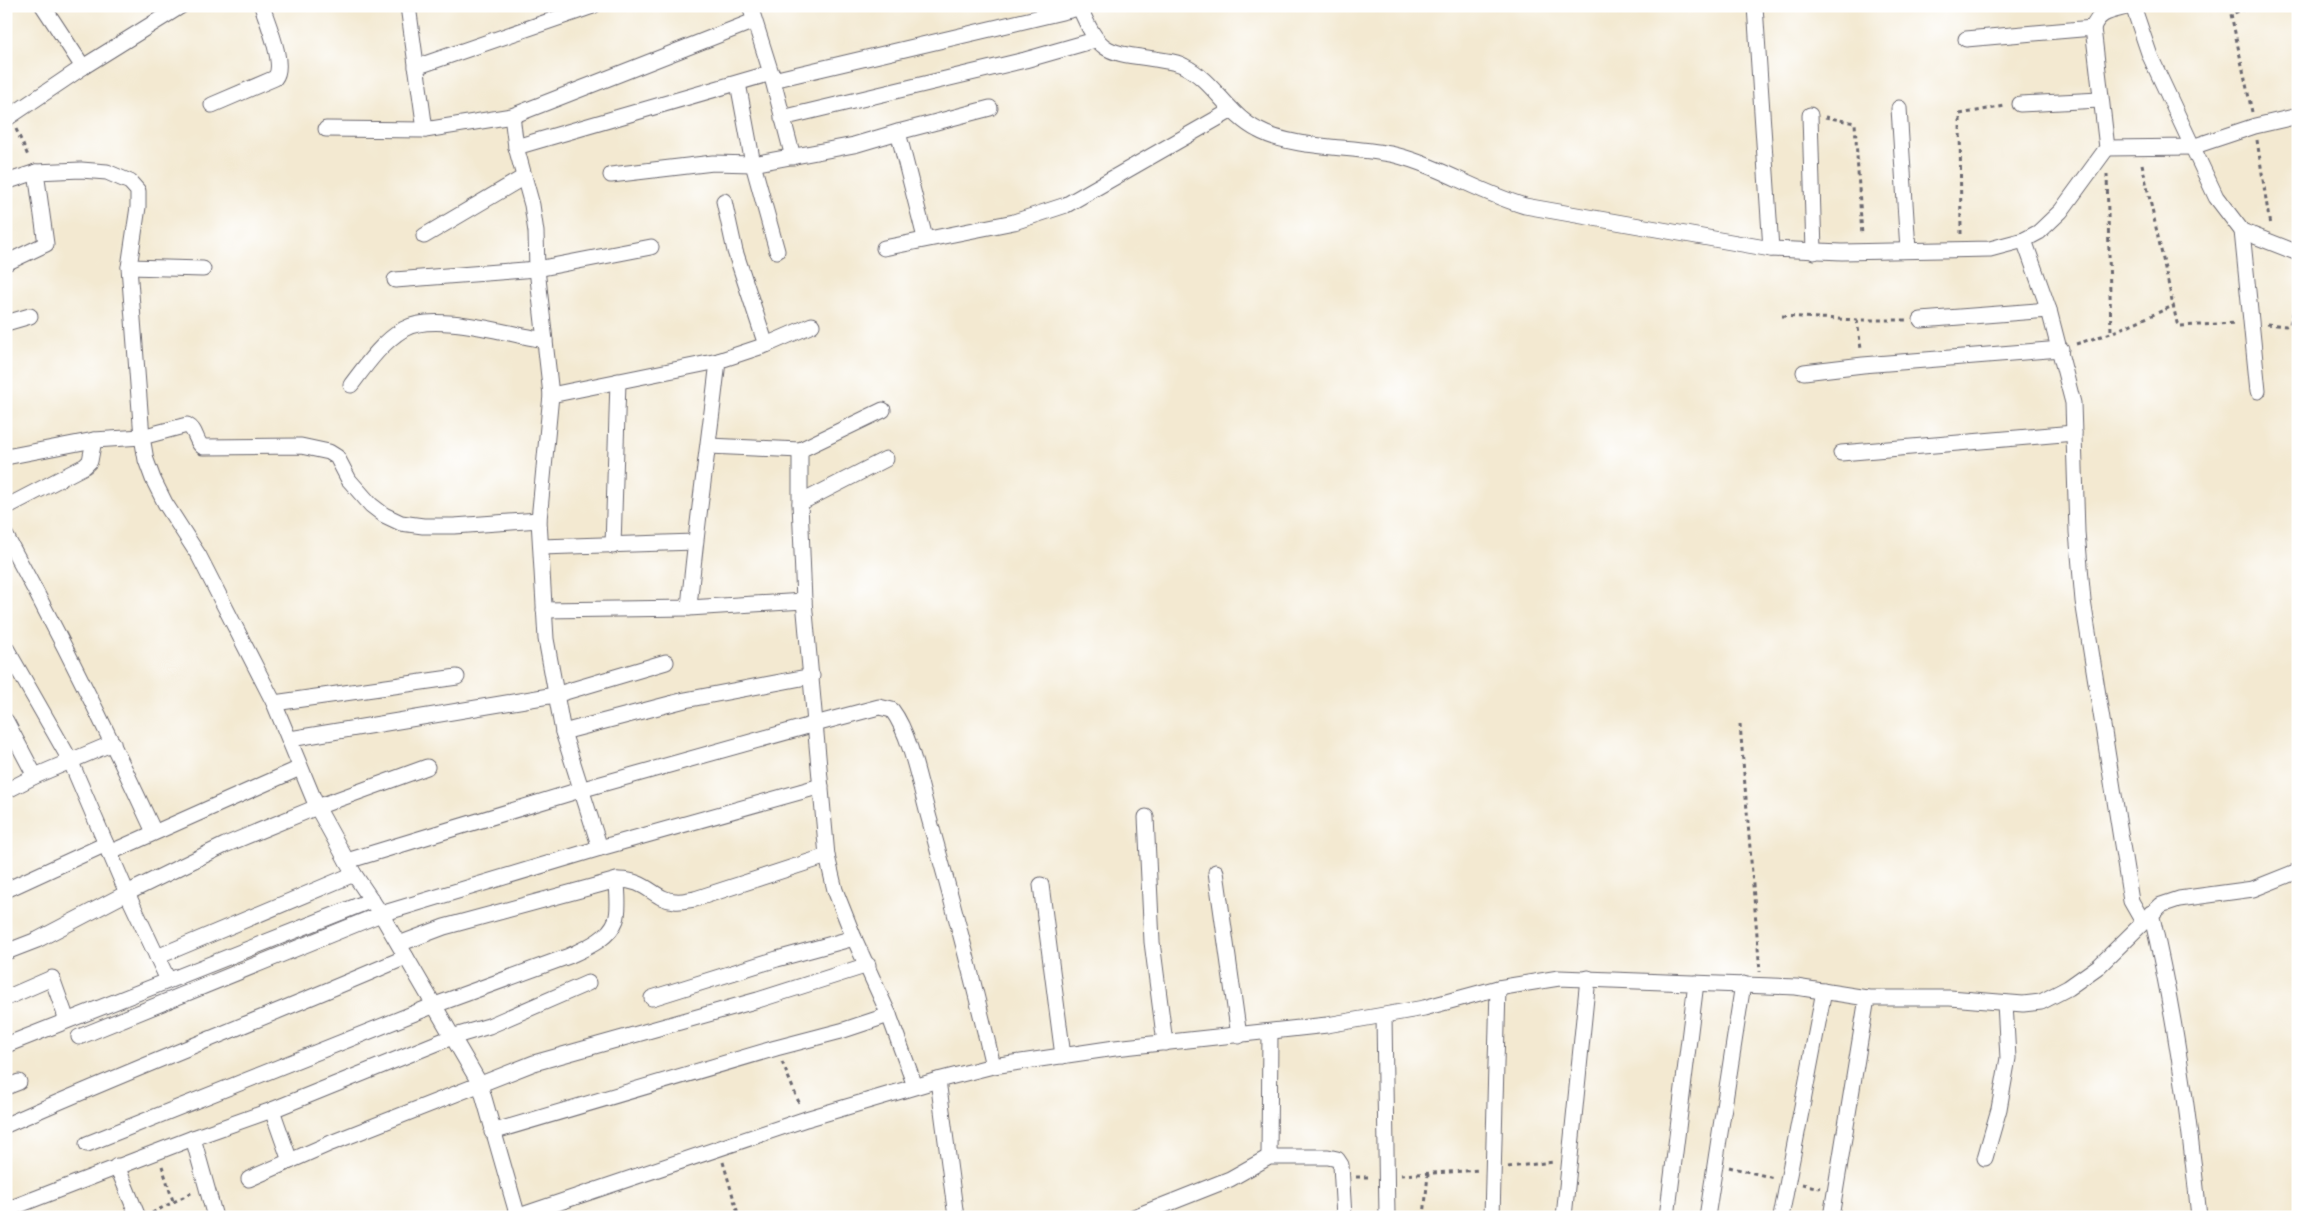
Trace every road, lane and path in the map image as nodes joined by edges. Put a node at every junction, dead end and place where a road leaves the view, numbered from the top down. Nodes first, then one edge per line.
1 (43, 6) edge
2 (181, 6) edge
3 (262, 6) edge
4 (408, 6) edge
5 (592, 6) edge
6 (1755, 6) edge
7 (2132, 6) edge
8 (1079, 7) edge
9 (752, 14) edge
10 (2093, 28) junction
11 (1966, 39) dead end
12 (1095, 40) junction
13 (83, 67) junction
14 (416, 68) junction
15 (772, 77) junction
16 (738, 83) junction
17 (2100, 100) junction
18 (2020, 104) joint
19 (212, 105) dead end
20 (990, 108) dead end
21 (1899, 108) dead end
22 (1232, 110) junction
23 (1810, 115) joint
24 (512, 116) junction
25 (2298, 116) edge
26 (8, 118) edge
27 (782, 118) junction
28 (326, 128) dead end
29 (425, 130) junction
30 (898, 132) junction
31 (2138, 146) junction
32 (516, 147) junction
33 (2192, 147) junction
34 (2107, 148) junction
35 (794, 157) junction
36 (753, 164) junction
37 (36, 172) junction
38 (612, 175) dead end
39 (524, 177) junction
40 (6, 182) edge
41 (724, 201) dead end
42 (2242, 231) junction
43 (424, 236) dead end
44 (925, 238) junction
45 (2024, 240) junction
46 (651, 247) dead end
47 (884, 248) dead end
48 (1771, 249) junction
49 (1908, 250) junction
50 (1961, 250) junction
51 (776, 251) dead end
52 (1814, 252) junction
53 (1863, 252) junction
54 (2298, 253) edge
55 (6, 263) edge
56 (129, 267) junction
57 (203, 269) dead end
58 (537, 269) junction
59 (395, 280) dead end
60 (2298, 296) edge
61 (2173, 306) junction
62 (2050, 310) junction
63 (30, 316) dead end
64 (1782, 316) dead end
65 (1857, 320) junction
66 (1921, 320) joint
67 (2250, 322) junction
68 (6, 323) edge
69 (812, 325) dead end
70 (2111, 334) junction
71 (545, 340) junction
72 (766, 345) junction
73 (2060, 349) junction
74 (718, 361) junction
75 (1863, 365) junction
76 (1804, 372) dead end
77 (618, 381) junction
78 (352, 385) dead end
79 (2258, 391) dead end
80 (551, 395) junction
81 (883, 410) dead end
82 (2074, 433) junction
83 (142, 437) junction
84 (94, 440) junction
85 (709, 446) junction
86 (800, 450) junction
87 (1841, 453) dead end
88 (6, 457) edge
89 (886, 459) dead end
90 (800, 503) junction
91 (6, 508) edge
92 (539, 520) junction
93 (6, 536) edge
94 (694, 542) junction
95 (613, 546) junction
96 (541, 547) junction
97 (804, 601) junction
98 (689, 608) junction
99 (544, 610) junction
100 (6, 648) edge
101 (666, 662) dead end
102 (812, 676) junction
103 (456, 677) dead end
104 (555, 695) junction
105 (274, 702) junction
106 (6, 721) edge
107 (816, 724) junction
108 (1740, 724) dead end
109 (563, 732) junction
110 (290, 739) junction
111 (113, 744) junction
112 (70, 760) junction
113 (427, 767) dead end
114 (300, 768) junction
115 (35, 776) junction
116 (821, 786) junction
117 (580, 790) junction
118 (6, 792) edge
119 (317, 807) junction
120 (1146, 817) dead end
121 (154, 832) junction
122 (108, 848) junction
123 (600, 848) junction
124 (827, 856) junction
125 (346, 861) junction
126 (2298, 871) edge
127 (1216, 872) dead end
128 (354, 874) junction
129 (617, 880) junction
130 (1041, 885) dead end
131 (6, 890) edge
132 (127, 893) junction
133 (372, 900) junction
134 (381, 914) junction
135 (2146, 917) junction
136 (854, 938) junction
137 (402, 950) junction
138 (6, 952) edge
139 (157, 957) junction
140 (868, 965) junction
141 (1588, 978) junction
142 (168, 980) junction
143 (588, 983) dead end
144 (1696, 983) junction
145 (1743, 984) junction
146 (1761, 985) junction
147 (1498, 988) junction
148 (1824, 991) junction
149 (6, 998) edge
150 (652, 998) dead end
151 (1867, 998) junction
152 (2005, 1003) junction
153 (435, 1005) junction
154 (889, 1015) junction
155 (1384, 1016) junction
156 (67, 1020) junction
157 (1270, 1033) junction
158 (1239, 1036) junction
159 (452, 1037) junction
160 (79, 1038) dead end
161 (1165, 1043) junction
162 (6, 1045) edge
163 (776, 1048) junction
164 (1063, 1056) junction
165 (993, 1066) junction
166 (938, 1080) junction
167 (480, 1084) junction
168 (915, 1086) junction
169 (272, 1110) junction
170 (806, 1119) junction
171 (6, 1125) edge
172 (492, 1132) junction
173 (193, 1138) junction
174 (87, 1144) dead end
175 (719, 1149) junction
176 (158, 1151) junction
177 (1269, 1157) junction
178 (1985, 1158) dead end
179 (1570, 1160) junction
180 (290, 1162) junction
181 (117, 1166) junction
182 (1494, 1168) junction
183 (249, 1178) dead end
184 (205, 1186) junction
185 (173, 1201) junction
186 (6, 1210) edge
187 (517, 1216) edge
188 (138, 1217) edge
189 (145, 1217) edge
190 (215, 1217) edge
191 (739, 1217) edge
192 (956, 1217) edge
193 (1134, 1217) edge
194 (1344, 1217) edge
195 (1387, 1217) edge
196 (1424, 1217) edge
197 (1492, 1217) edge
198 (1564, 1217) edge
199 (1667, 1217) edge
200 (1707, 1217) edge
201 (1782, 1217) edge
202 (1831, 1217) edge
203 (2199, 1217) edge

1 - 13 street
2 - 13 street
3 - 19 street
4 - 14 street
5 - 14 street
6 - 48 street
7 - 10 street
7 - 33 street
8 - 12 street
8 - 15 street
9 - 15 street
9 - 24 street
10 - 11 street
10 - 17 street
12 - 22 street
12 - 27 street
13 - 26 street
14 - 29 street
15 - 16 street
15 - 27 street
16 - 32 street
16 - 36 street
17 - 18 street
17 - 34 street
18 - 50 path
20 - 30 street
21 - 49 street
22 - 44 street
22 - 48 street
23 - 52 street
23 - 53 path
24 - 29 street
24 - 32 street
25 - 33 street
26 - 37 path
27 - 35 street
28 - 29 street
30 - 35 street
30 - 44 street
31 - 33 street
31 - 34 street
31 - 61 path
32 - 39 street
33 - 42 street
34 - 45 street
34 - 70 path
35 - 36 street
36 - 38 street
36 - 51 street
37 - 40 street
37 - 55 street
37 - 56 street
39 - 43 street
39 - 58 street
41 - 72 street
42 - 54 street
42 - 67 street
44 - 47 street
45 - 50 street
45 - 62 street
46 - 58 street
48 - 52 street
49 - 50 street
49 - 53 street
52 - 53 street
56 - 57 street
56 - 83 street
58 - 59 street
58 - 71 street
60 - 67 path
61 - 67 path
61 - 70 path
62 - 66 street
62 - 73 street
63 - 68 street
64 - 65 path
65 - 66 path
65 - 75 path
67 - 79 street
69 - 72 street
70 - 73 path
71 - 78 street
71 - 80 street
72 - 74 street
73 - 75 street
73 - 82 street
74 - 77 street
74 - 85 street
75 - 76 street
77 - 80 street
77 - 95 street
80 - 92 street
81 - 86 street
82 - 87 street
82 - 135 street
83 - 84 street
83 - 92 street
83 - 105 street
84 - 88 street
84 - 91 street
85 - 86 street
85 - 94 street
86 - 90 street
89 - 90 street
90 - 97 street
92 - 96 street
93 - 111 street
94 - 95 street
94 - 98 street
95 - 96 street
96 - 99 street
97 - 98 street
97 - 102 street
98 - 99 street
99 - 104 street
100 - 112 street
101 - 104 street
102 - 107 street
102 - 109 street
103 - 105 street
104 - 109 street
104 - 110 street
105 - 110 street
106 - 115 street
107 - 116 street
107 - 117 street
107 - 165 street
108 - 146 path
109 - 117 street
110 - 114 street
111 - 112 street
111 - 121 street
112 - 115 street
112 - 122 street
113 - 119 street
114 - 119 street
114 - 121 street
115 - 118 street
116 - 123 street
116 - 124 street
117 - 123 street
117 - 125 street
119 - 125 street
119 - 132 street
120 - 161 street
121 - 122 street
122 - 131 street
122 - 132 street
123 - 134 street
124 - 129 street
124 - 136 street
125 - 128 street
126 - 135 street
127 - 158 street
128 - 133 street
128 - 139 street
129 - 137 street
129 - 153 street
130 - 164 street
132 - 138 street
132 - 139 street
133 - 134 street
133 - 142 street
134 - 137 street
134 - 160 street
135 - 152 street
135 - 203 street
136 - 140 street
136 - 150 street
137 - 153 street
137 - 171 street
139 - 142 street
140 - 154 street
140 - 167 street
141 - 144 street
141 - 147 street
141 - 179 street
142 - 156 street
143 - 159 street
144 - 145 street
144 - 199 street
145 - 146 street
145 - 200 street
146 - 148 street
147 - 155 street
147 - 182 street
148 - 151 street
148 - 201 street
149 - 156 street
151 - 152 street
151 - 202 street
152 - 178 street
153 - 159 street
153 - 174 street
154 - 163 street
154 - 168 street
155 - 157 street
155 - 195 street
156 - 162 street
157 - 158 street
157 - 177 street
158 - 161 street
159 - 167 street
159 - 169 street
161 - 164 street
163 - 170 path
163 - 172 street
164 - 165 street
165 - 166 street
166 - 168 street
166 - 192 street
167 - 172 street
167 - 180 street
168 - 170 street
169 - 173 street
169 - 180 street
170 - 175 street
172 - 187 street
173 - 176 street
173 - 184 street
175 - 187 street
175 - 191 path
176 - 181 street
176 - 185 path
177 - 193 street
177 - 194 street
179 - 182 path
179 - 198 street
180 - 183 street
181 - 186 street
181 - 188 street
182 - 196 path
182 - 197 street
184 - 185 path
184 - 190 street
185 - 189 path

